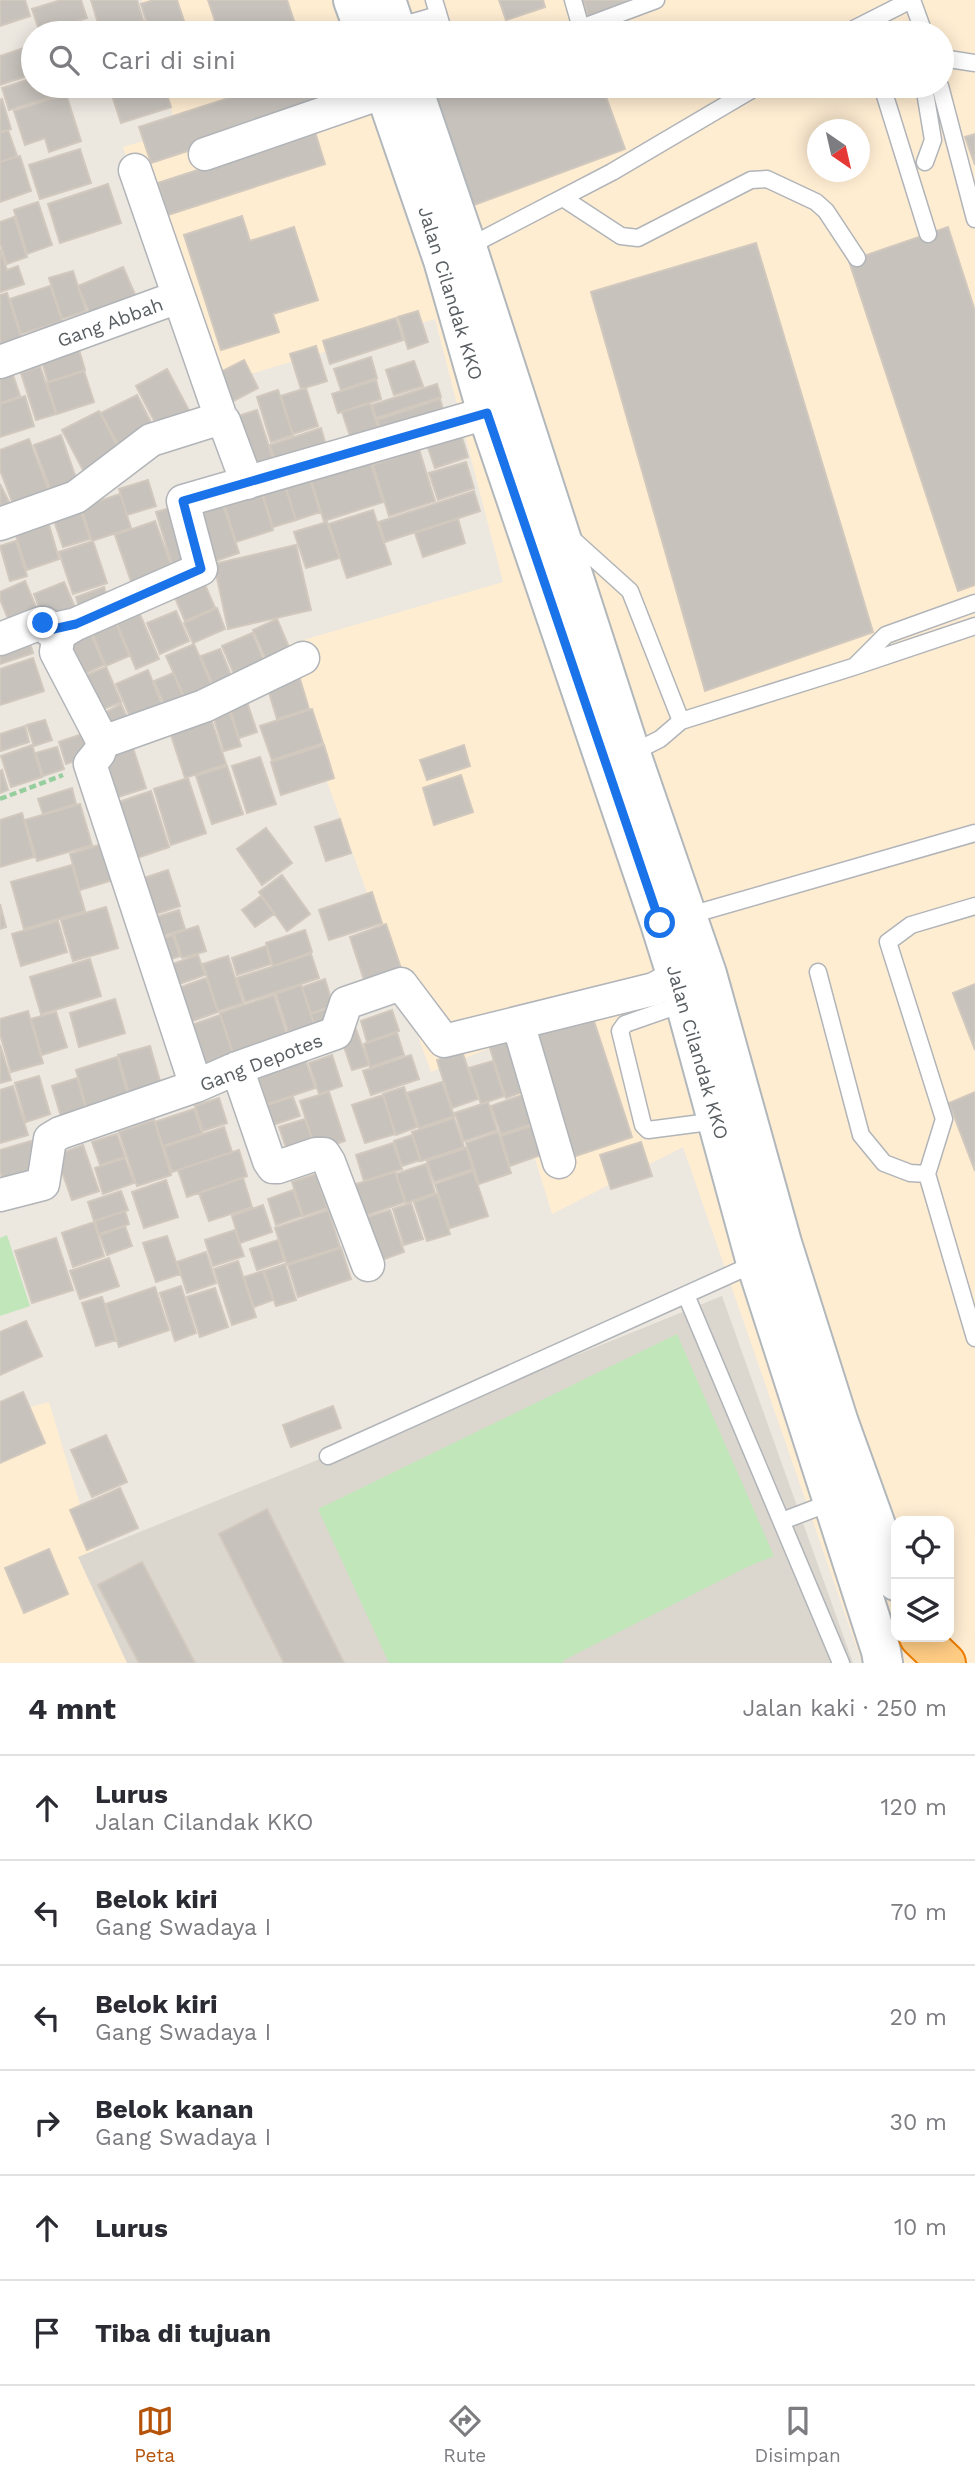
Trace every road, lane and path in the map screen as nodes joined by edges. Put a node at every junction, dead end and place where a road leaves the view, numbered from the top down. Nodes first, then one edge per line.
1 (353, 0) edge
2 (573, 0) edge
3 (656, 0) edge
4 (912, 0) edge
5 (436, 8) edge
6 (379, 21) edge
7 (396, 21) edge
8 (582, 21) edge
9 (607, 21) edge
10 (876, 21) edge
11 (920, 21) edge
12 (954, 60) edge
13 (975, 63) edge
14 (364, 98) edge
15 (399, 98) edge
16 (738, 98) edge
17 (886, 98) edge
18 (926, 98) edge
19 (943, 98) edge
20 (205, 155) dead end
21 (925, 162) dead end
22 (135, 170) dead end
23 (563, 198) junction
24 (975, 219) edge
25 (928, 234) dead end
26 (455, 254) junction
27 (857, 258) dead end
28 (178, 297) junction
29 (0, 362) edge
30 (487, 413) junction
31 (220, 418) junction
32 (247, 483) junction
33 (0, 524) edge
34 (557, 525) junction
35 (975, 603) edge
36 (76, 624) junction
37 (975, 626) edge
38 (0, 639) edge
39 (303, 658) dead end
40 (853, 667) junction
41 (681, 721) junction
42 (96, 753) junction
43 (618, 758) junction
44 (0, 799) edge
45 (975, 833) edge
46 (975, 906) edge
47 (673, 919) junction
48 (817, 972) dead end
49 (690, 985) junction
50 (518, 1023) junction
51 (237, 1068) junction
52 (720, 1073) junction
53 (196, 1086) junction
54 (718, 1121) junction
55 (559, 1162) dead end
56 (927, 1174) junction
57 (0, 1195) edge
58 (756, 1263) junction
59 (368, 1265) dead end
60 (686, 1295) junction
61 (975, 1338) edge
62 (328, 1456) dead end
63 (832, 1502) junction
64 (782, 1521) junction
65 (895, 1579) edge
66 (918, 1642) edge
67 (923, 1642) edge
68 (841, 1663) edge
69 (883, 1663) edge
70 (920, 1663) edge
71 (946, 1663) edge

1 - 6 street
2 - 8 lane
3 - 9 lane
4 - 10 lane
4 - 11 lane
5 - 7 lane
12 - 13 lane
14 - 20 street
15 - 26 street, Jalan Cilandak KKO
16 - 23 lane
17 - 25 lane
18 - 21 lane
19 - 24 lane
22 - 28 street
23 - 26 lane
23 - 27 lane
26 - 30 street, Jalan Cilandak KKO
26 - 34 street, Jalan Cilandak KKO
28 - 29 street, Gang Abbah
28 - 31 street, Gang Abbah
30 - 32 street
30 - 43 street, Jalan Cilandak KKO
31 - 32 street, Gang Abbah
31 - 33 street
32 - 36 street
34 - 41 lane
34 - 43 street, Jalan Cilandak KKO
35 - 40 lane
36 - 38 street
36 - 42 street
37 - 40 lane
39 - 42 street
40 - 41 lane
41 - 43 lane
42 - 44 path
42 - 53 street
43 - 47 street, Jalan Cilandak KKO
45 - 47 lane
46 - 56 lane
47 - 49 street, Jalan Cilandak KKO
48 - 56 lane
49 - 50 street, Gang Depotes
49 - 52 street, Jalan Cilandak KKO
49 - 54 lane
50 - 51 street, Gang Depotes
50 - 55 street
51 - 53 street, Gang Depotes
51 - 59 street
52 - 54 street, Jalan Cilandak KKO
52 - 65 street, Jalan Cilandak KKO
53 - 57 street, Gang Depotes
54 - 58 street, Jalan Cilandak KKO
56 - 61 lane
58 - 60 lane
58 - 63 street, Jalan Cilandak KKO
60 - 62 lane
60 - 64 lane
63 - 64 lane
63 - 69 street, Jalan Cilandak KKO
64 - 68 lane
66 - 70 street
67 - 71 highway

